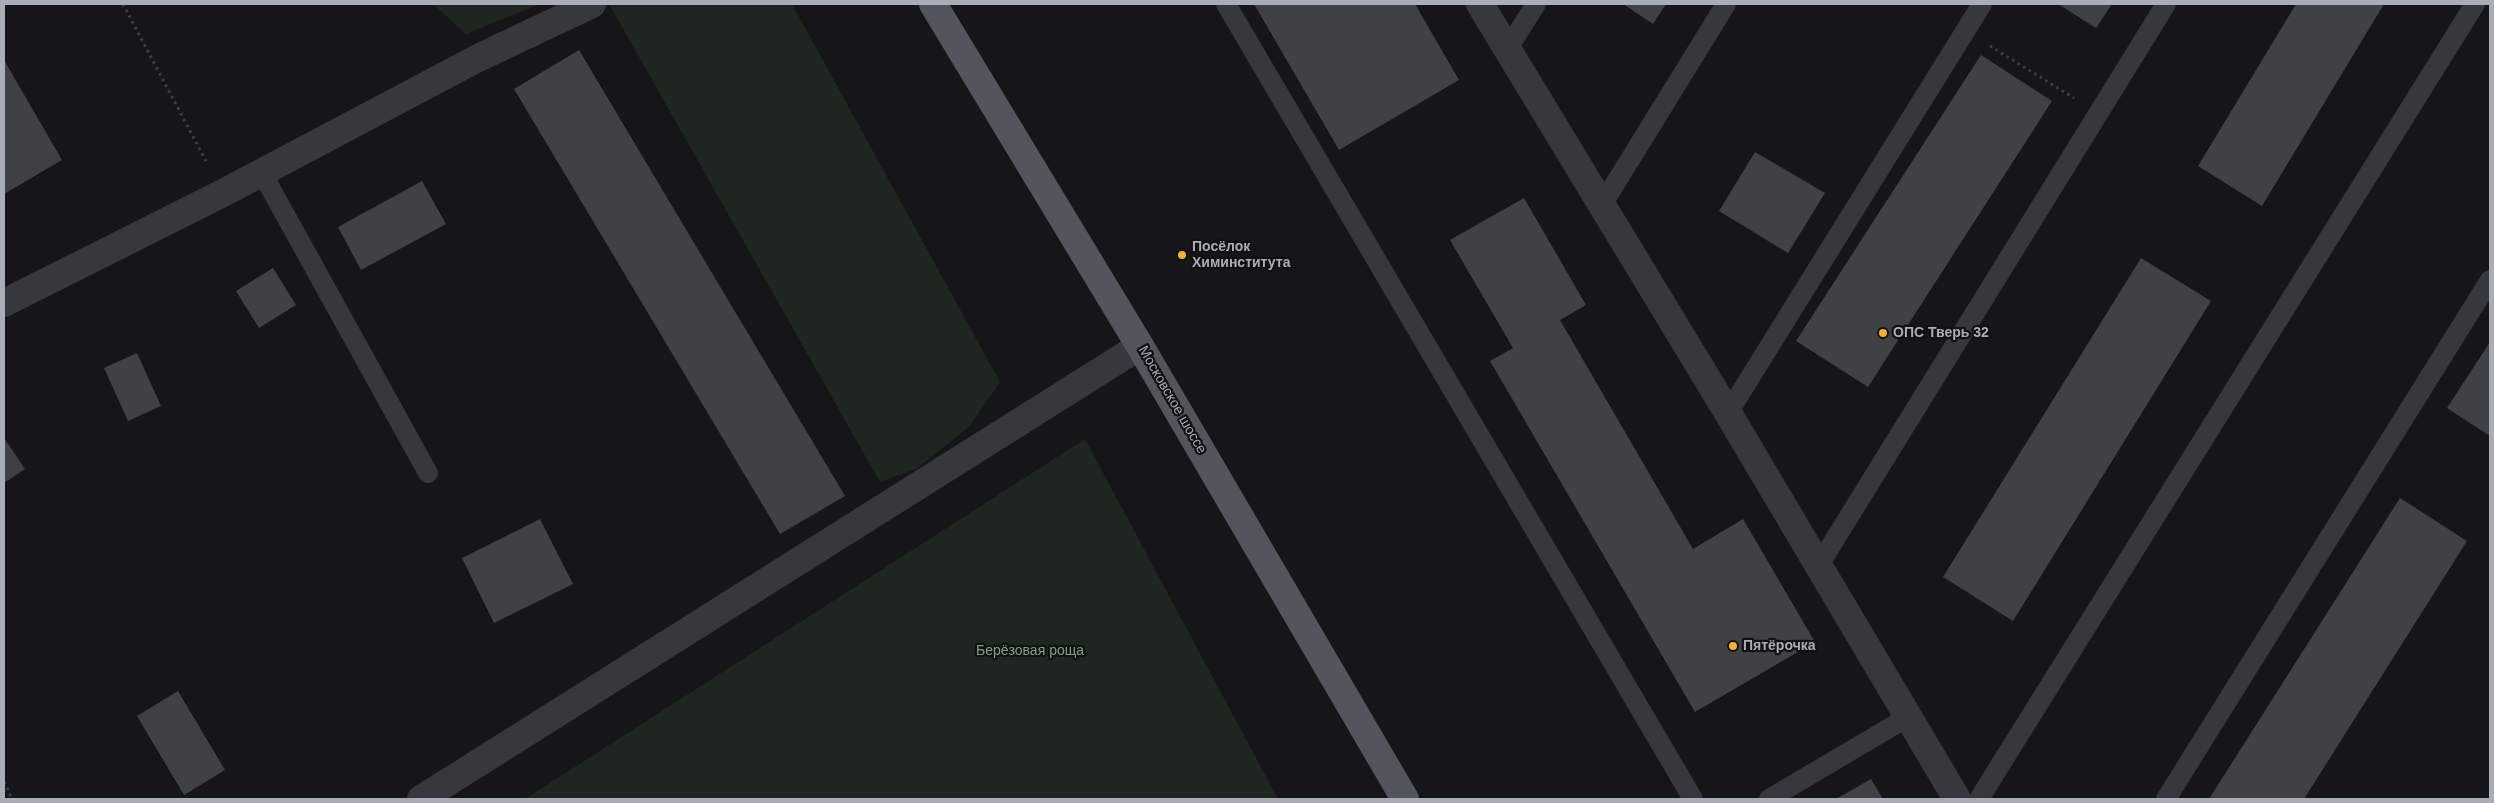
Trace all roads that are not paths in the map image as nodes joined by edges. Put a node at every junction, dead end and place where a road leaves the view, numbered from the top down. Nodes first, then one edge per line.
1 (592, 4) edge
2 (933, 4) edge
3 (1226, 4) edge
4 (1480, 4) edge
5 (1536, 4) edge
6 (1726, 4) edge
7 (1982, 4) edge
8 (2166, 4) edge
9 (2475, 4) edge
10 (1507, 50) junction
11 (262, 172) junction
12 (1602, 205) junction
13 (2490, 280) edge
14 (4, 303) edge
15 (1140, 346) junction
16 (1728, 413) junction
17 (428, 473) dead end
18 (1819, 565) junction
19 (1908, 717) junction
20 (421, 799) edge
21 (1405, 799) edge
22 (1694, 799) edge
23 (1769, 799) edge
24 (1957, 799) edge
25 (1979, 799) edge
26 (2166, 799) edge

1 - 11 street
2 - 15 main road, Московское шоссе
3 - 22 lane
4 - 10 street
5 - 10 lane
6 - 12 lane
7 - 16 lane
8 - 18 lane
9 - 25 lane
10 - 12 street
11 - 14 street
11 - 17 lane
12 - 16 street
13 - 26 lane
15 - 20 street
15 - 21 main road, Московское шоссе
16 - 18 street
18 - 19 street
19 - 23 lane
19 - 24 street

